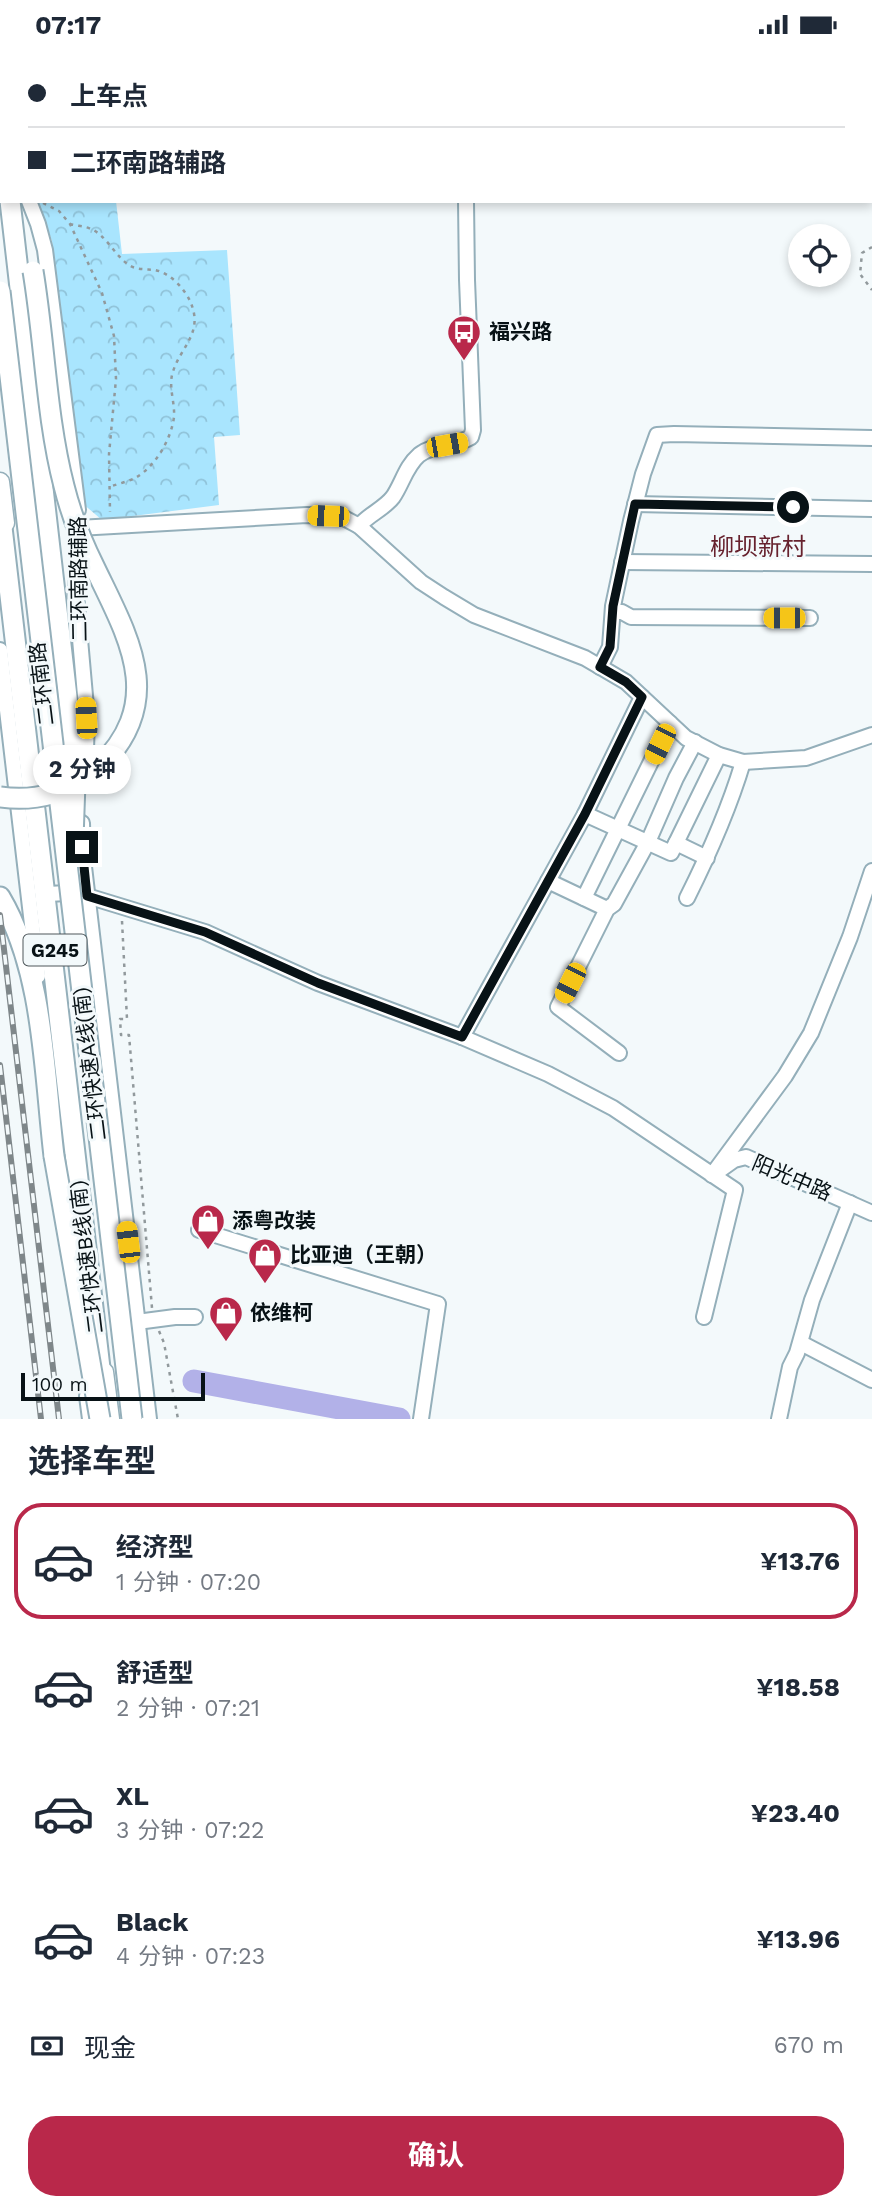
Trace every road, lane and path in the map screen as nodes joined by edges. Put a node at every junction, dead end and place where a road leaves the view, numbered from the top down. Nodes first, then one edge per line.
1 (13, 203) edge
2 (30, 203) edge
3 (42, 203) edge
4 (467, 203) edge
5 (70, 224) junction
6 (872, 247) edge
7 (26, 273) junction
8 (872, 290) edge
9 (0, 291) edge
10 (0, 325) edge
11 (872, 438) edge
12 (0, 482) edge
13 (109, 487) junction
14 (635, 504) junction
15 (872, 509) edge
16 (0, 510) edge
17 (110, 526) junction
18 (359, 526) junction
19 (78, 528) junction
20 (622, 562) junction
21 (872, 564) edge
22 (613, 612) junction
23 (810, 618) dead end
24 (0, 650) edge
25 (600, 667) junction
26 (642, 697) junction
27 (670, 723) junction
28 (872, 736) edge
29 (695, 743) junction
30 (719, 755) junction
31 (743, 762) junction
32 (0, 797) edge
33 (585, 814) junction
34 (619, 829) junction
35 (648, 842) junction
36 (676, 842) junction
37 (707, 858) junction
38 (872, 871) edge
39 (548, 881) junction
40 (48, 894) junction
41 (0, 897) edge
42 (584, 898) junction
43 (687, 898) dead end
44 (75, 899) junction
45 (121, 907) junction
46 (607, 909) junction
47 (462, 1037) junction
48 (619, 1053) dead end
49 (712, 1175) junction
50 (850, 1203) junction
51 (872, 1213) edge
52 (199, 1230) dead end
53 (195, 1317) dead end
54 (704, 1317) dead end
55 (153, 1320) junction
56 (137, 1322) junction
57 (800, 1343) junction
58 (872, 1380) edge
59 (422, 1413) edge
60 (90, 1419) edge
61 (100, 1419) edge
62 (108, 1419) edge
63 (130, 1419) edge
64 (149, 1419) edge
65 (178, 1419) edge
66 (779, 1419) edge

1 - 7 highway
2 - 19 street, 二环南路辅路
3 - 5 path
4 - 18 street
5 - 13 path
5 - 13 path
6 - 8 path
7 - 32 highway, bridge
7 - 44 highway, bridge
9 - 44 highway, 二环快速A线(南), bridge
10 - 44 main road, 二环南路
11 - 14 street
12 - 40 main road, 二环南路 / G245
13 - 17 path
14 - 15 street
14 - 20 street
16 - 62 highway, 二环快速B线(南)
17 - 18 street
17 - 19 street
18 - 25 street
19 - 44 street, 二环南路辅路
20 - 21 street
20 - 22 street
22 - 23 street
22 - 25 street
24 - 60 street
25 - 26 street
26 - 27 street
26 - 33 street
27 - 29 street
27 - 34 street
28 - 31 street
29 - 30 street
29 - 35 street
30 - 31 street
30 - 36 street
31 - 37 street
33 - 34 street
33 - 39 street
34 - 35 street
34 - 42 street
35 - 36 street
35 - 46 street
36 - 37 street
37 - 43 street
38 - 49 street
39 - 42 street
39 - 47 street
40 - 44 street
40 - 62 main road, 二环南路 / G245
41 - 61 highway, bridge
42 - 46 street
44 - 45 street
44 - 56 street, 二环南路辅路
44 - 63 highway, 二环快速A线(南), bridge
45 - 47 street
45 - 55 path
46 - 48 street
47 - 49 street
49 - 50 street, 阳光中路
49 - 54 street
50 - 51 street, 阳光中路
50 - 57 street
52 - 59 street
53 - 55 street
55 - 56 street
55 - 65 path
56 - 64 street, 二环南路辅路
57 - 58 street
57 - 66 street

